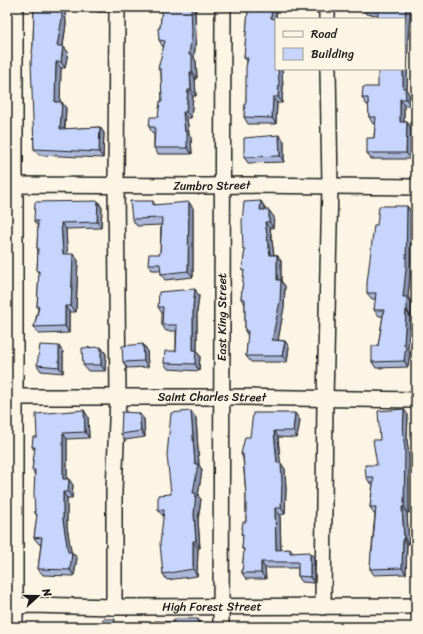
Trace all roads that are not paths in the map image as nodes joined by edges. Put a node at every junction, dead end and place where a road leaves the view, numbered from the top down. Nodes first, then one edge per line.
1 (15, 7) edge
2 (117, 7) edge
3 (223, 7) edge
4 (327, 7) edge
5 (327, 18) edge
6 (328, 70) edge
7 (11, 185) edge
8 (116, 185) junction
9 (222, 185) junction
10 (330, 186) junction
11 (416, 187) edge
12 (11, 397) edge
13 (118, 397) junction
14 (222, 398) junction
15 (325, 399) junction
16 (416, 400) edge
17 (416, 606) edge
18 (11, 607) edge
19 (114, 607) junction
20 (221, 607) junction
21 (323, 607) junction
22 (15, 627) edge
23 (221, 627) edge

1 - 7 street
2 - 8 street
3 - 9 street, East King Street
4 - 5 street
6 - 10 street
7 - 8 street, Zumbro Street
7 - 12 street
8 - 9 street, Zumbro Street
8 - 13 street
9 - 10 street, Zumbro Street
9 - 14 street, East King Street
10 - 11 street, Zumbro Street
10 - 15 street
12 - 13 street, Saint Charles Street
12 - 18 street
13 - 14 street, Saint Charles Street
13 - 19 street
14 - 15 street, Saint Charles Street
14 - 20 street, East King Street
15 - 16 street, Saint Charles Street
15 - 21 street
17 - 21 street, High Forest Street
18 - 19 street, High Forest Street
18 - 22 street
19 - 20 street, High Forest Street
20 - 21 street, High Forest Street
20 - 23 street, East King Street

